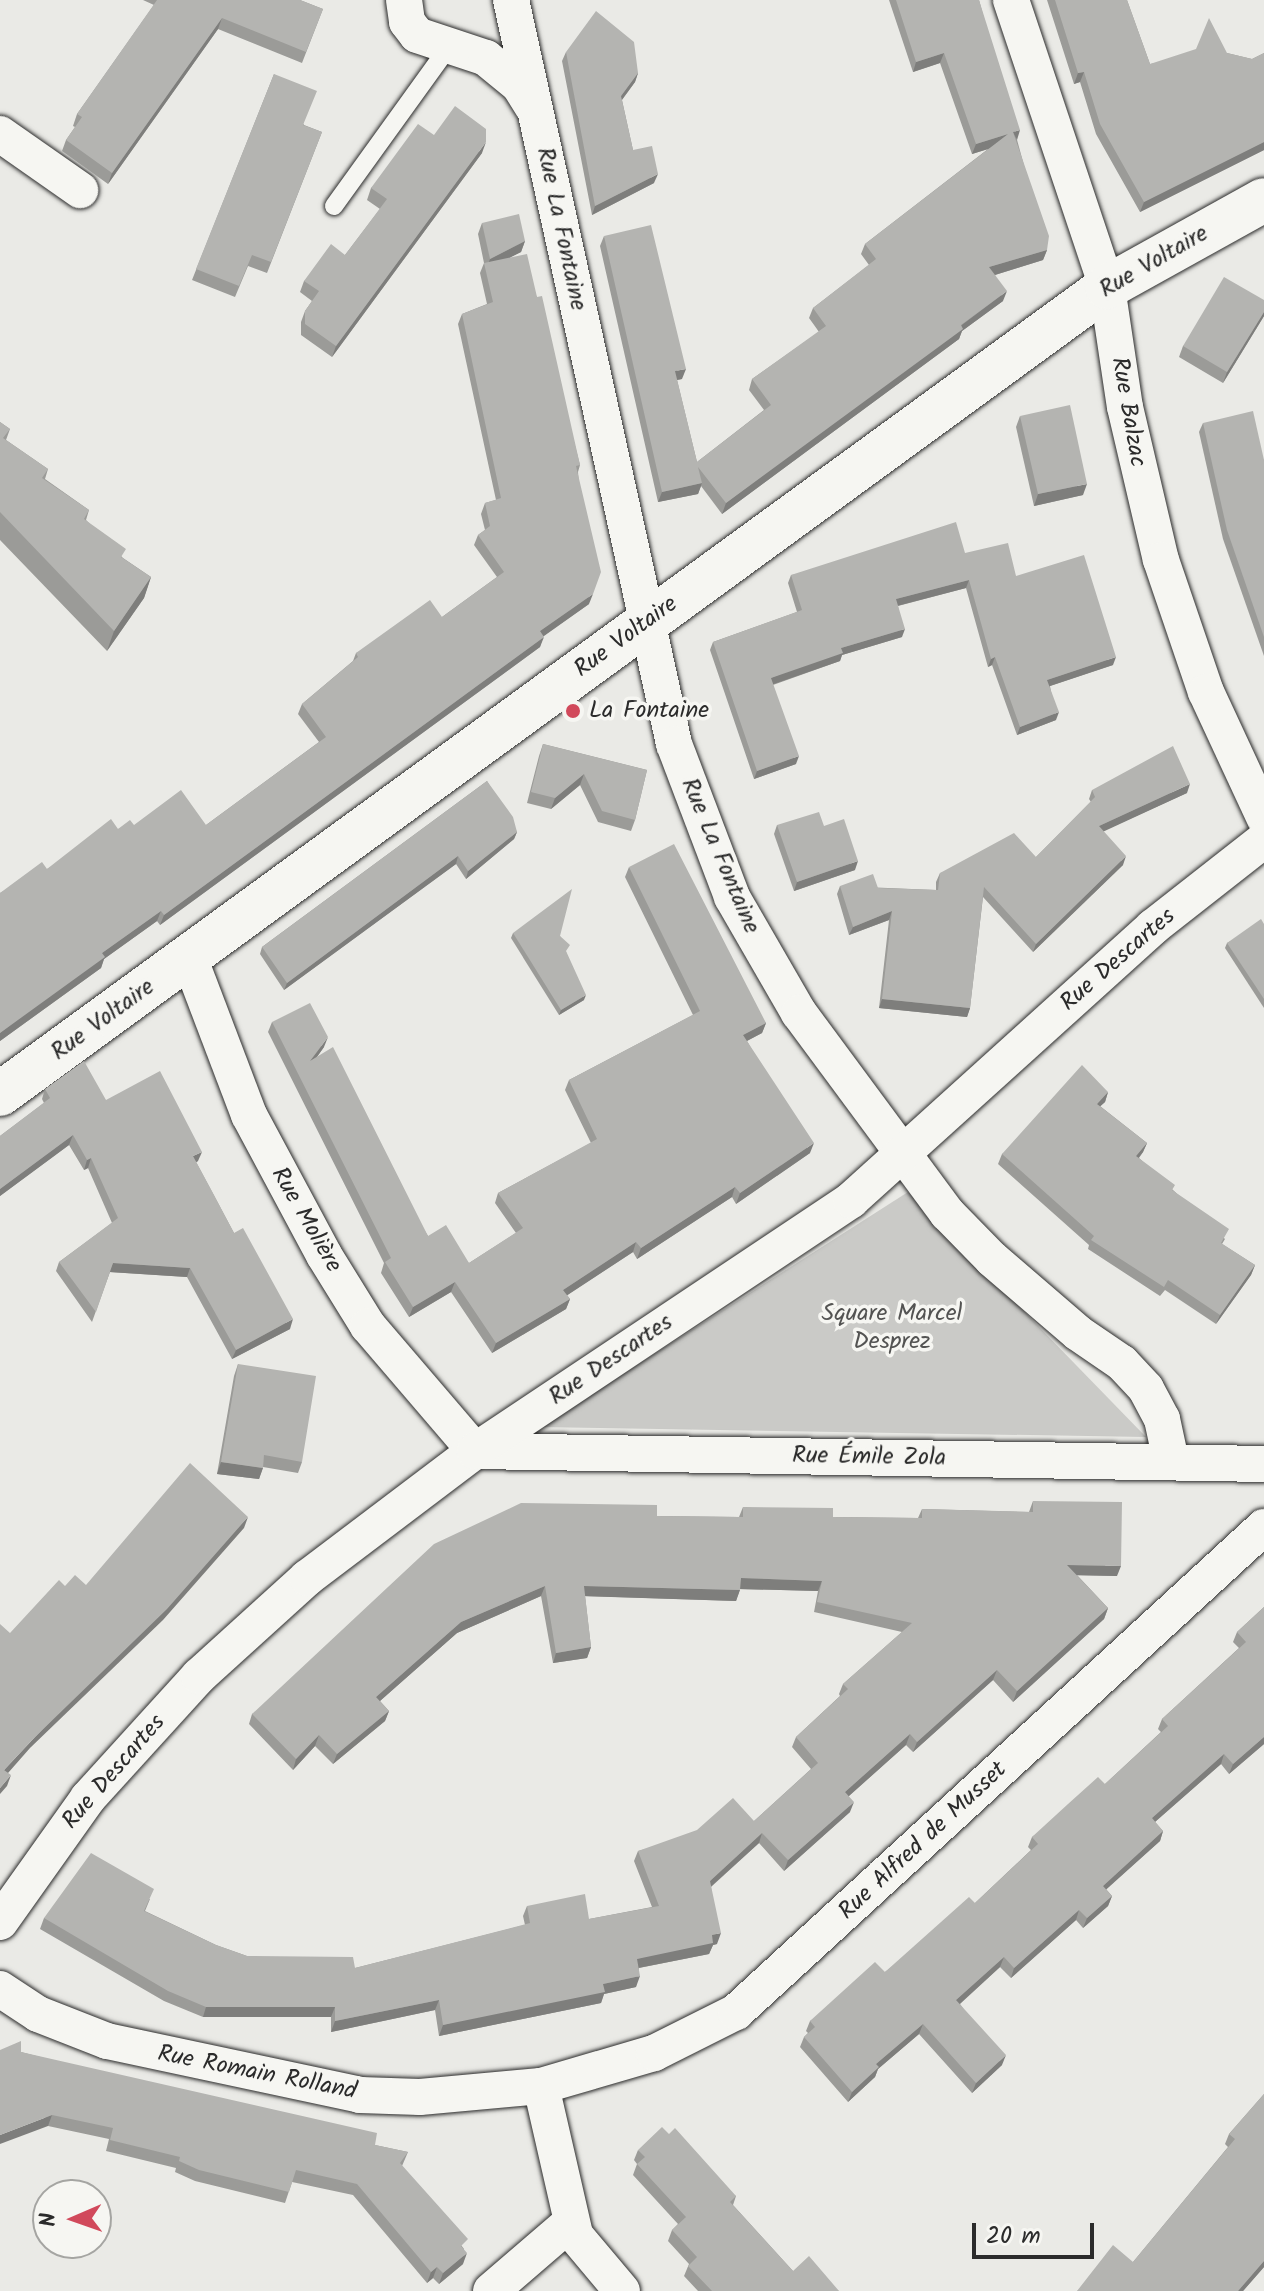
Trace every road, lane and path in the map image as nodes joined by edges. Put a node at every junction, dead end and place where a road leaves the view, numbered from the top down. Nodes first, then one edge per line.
1 (404, 0) edge
2 (511, 0) edge
3 (1011, 0) edge
4 (448, 48) junction
5 (535, 111) junction
6 (0, 134) edge
7 (80, 190) dead end
8 (1264, 200) edge
9 (334, 206) dead end
10 (1107, 287) junction
11 (646, 622) junction
12 (1264, 817) edge
13 (1264, 840) edge
14 (189, 957) junction
15 (0, 1094) edge
16 (904, 1157) junction
17 (475, 1451) junction
18 (1171, 1461) junction
19 (1264, 1464) edge
20 (1264, 1527) edge
21 (0, 1922) edge
22 (0, 1989) edge
23 (541, 2086) junction
24 (570, 2223) junction
25 (491, 2291) edge
26 (622, 2291) edge

1 - 4 street, Rue La Fontaine
2 - 5 street, Rue La Fontaine
3 - 10 street, Rue Balzac
4 - 5 street, Rue La Fontaine
4 - 9 lane
5 - 11 street, Rue La Fontaine
6 - 7 street
8 - 10 street, Rue Voltaire
10 - 11 street, Rue Voltaire
10 - 12 street, Rue Balzac
11 - 14 street, Rue Voltaire
11 - 16 street, Rue La Fontaine
13 - 16 street, Rue Descartes
14 - 15 street, Rue Voltaire
14 - 17 street, Rue Molière
16 - 17 street, Rue Descartes
16 - 18 street, Rue La Fontaine
17 - 18 street, Rue Émile Zola
17 - 21 street, Rue Descartes
18 - 19 street, Rue Émile Zola
20 - 23 street, Rue Alfred de Musset
22 - 23 street, Rue Romain Rolland
23 - 24 street
24 - 25 street
24 - 26 street

